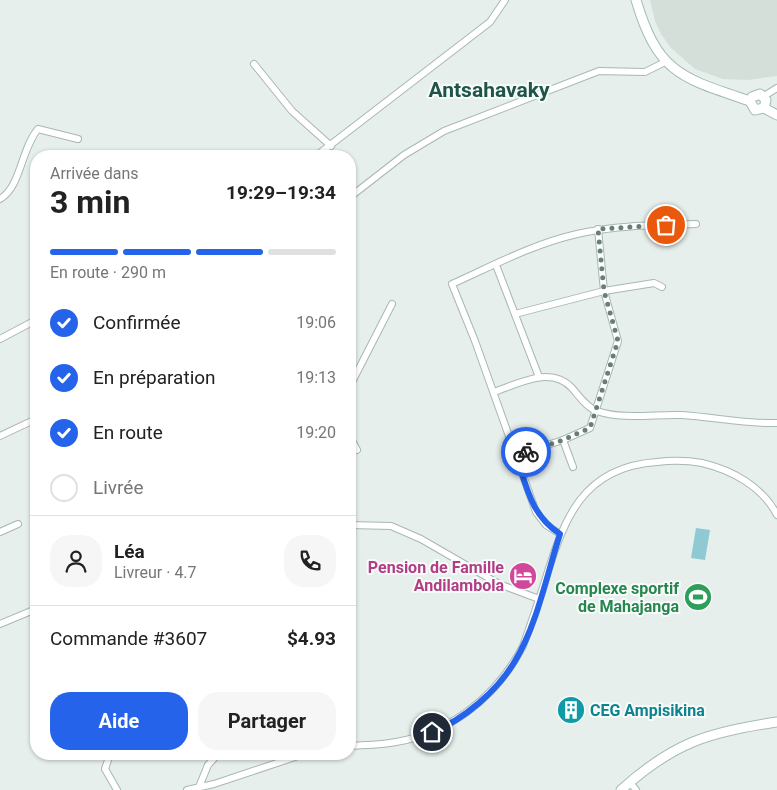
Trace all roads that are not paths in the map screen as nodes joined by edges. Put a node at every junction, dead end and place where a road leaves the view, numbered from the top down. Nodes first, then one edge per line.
1 (505, 0) edge
2 (636, 0) edge
3 (665, 62) junction
4 (254, 64) dead end
5 (777, 88) edge
6 (764, 96) junction
7 (750, 101) junction
8 (764, 108) junction
9 (777, 115) edge
10 (78, 139) dead end
11 (331, 146) junction
12 (325, 150) edge
13 (356, 192) edge
14 (0, 199) edge
15 (696, 224) dead end
16 (598, 229) junction
17 (496, 265) junction
18 (662, 287) dead end
19 (604, 291) junction
20 (392, 304) dead end
21 (515, 314) junction
22 (30, 323) edge
23 (0, 339) edge
24 (356, 374) edge
25 (539, 377) junction
26 (494, 392) junction
27 (596, 411) junction
28 (30, 422) edge
29 (777, 423) edge
30 (0, 436) edge
31 (563, 440) junction
32 (516, 455) junction
33 (574, 467) dead end
34 (777, 515) edge
35 (18, 524) dead end
36 (356, 525) edge
37 (0, 532) edge
38 (560, 534) junction
39 (539, 599) junction
40 (30, 612) edge
41 (0, 624) edge
42 (777, 722) edge
43 (356, 745) edge
44 (108, 760) edge
45 (213, 760) edge
46 (286, 760) edge
47 (630, 782) junction
48 (199, 787) junction
49 (117, 790) edge
50 (187, 790) edge
51 (621, 790) edge
52 (636, 790) edge

1 - 11 street
2 - 3 main road
3 - 7 main road
3 - 13 street
4 - 11 street
5 - 6 street
6 - 7 main road
6 - 8 main road
7 - 8 main road
8 - 9 main road
10 - 14 street
11 - 12 street
15 - 16 street
16 - 17 street
16 - 19 street
17 - 21 street
17 - 26 street
18 - 19 street
19 - 21 street
19 - 27 street
20 - 24 street
21 - 25 street
22 - 23 street
25 - 26 street
25 - 27 street
26 - 32 street
27 - 29 street
27 - 31 street
28 - 30 street
31 - 32 street
31 - 33 street
32 - 38 street
34 - 38 street
35 - 37 street
36 - 39 street
38 - 39 street
39 - 43 street
40 - 41 street
42 - 47 main road
44 - 49 street
45 - 48 street
46 - 48 street
47 - 51 main road
47 - 52 street
48 - 50 street

